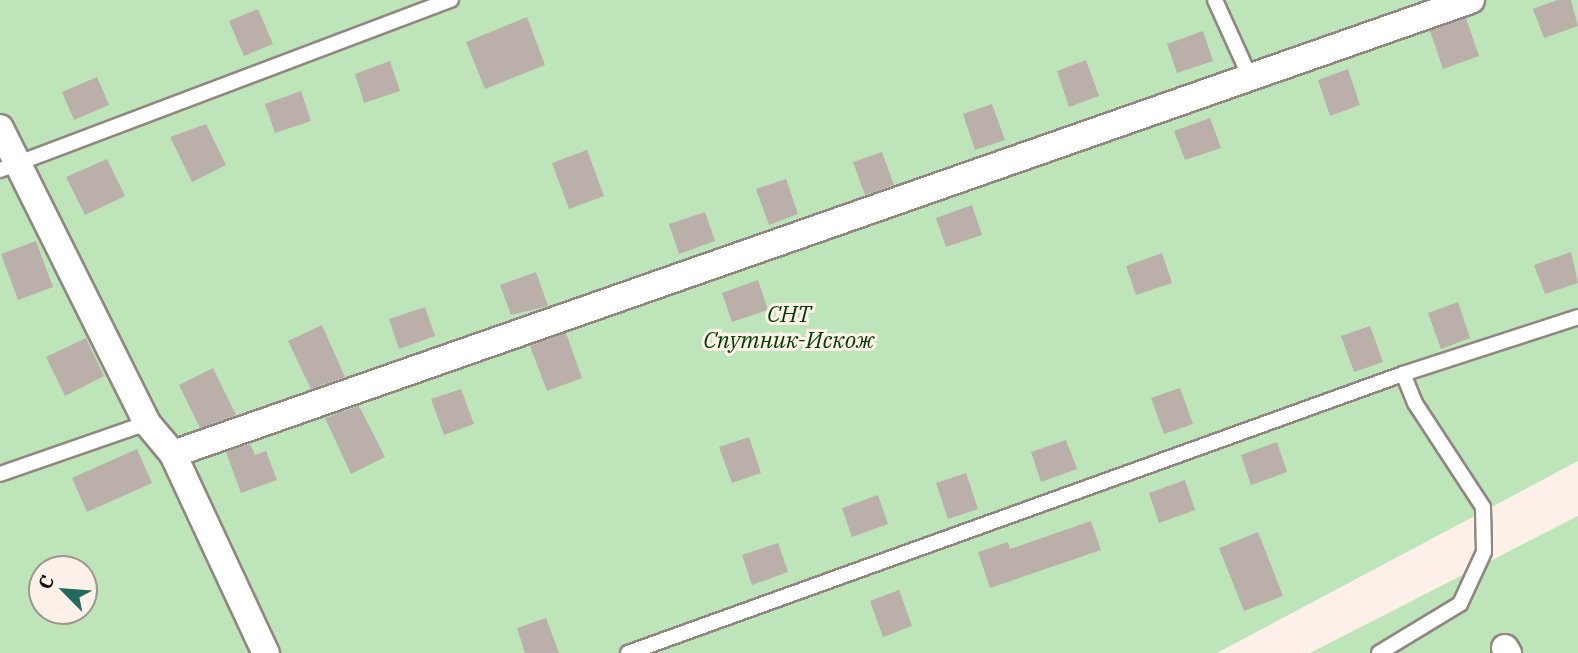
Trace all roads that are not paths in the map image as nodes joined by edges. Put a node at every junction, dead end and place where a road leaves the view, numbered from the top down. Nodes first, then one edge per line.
1 (451, 0) edge
2 (1215, 0) edge
3 (1471, 0) edge
4 (1250, 77) junction
5 (0, 128) edge
6 (9, 166) edge
7 (1578, 317) edge
8 (1403, 374) junction
9 (147, 423) junction
10 (173, 454) junction
11 (0, 474) edge
12 (266, 653) edge
13 (628, 653) edge
14 (1379, 653) edge

1 - 6 lane
2 - 4 lane
3 - 4 street
4 - 10 street
5 - 6 street
6 - 9 street
7 - 8 lane
8 - 13 lane
8 - 14 lane
9 - 10 street
9 - 11 lane
10 - 12 street

